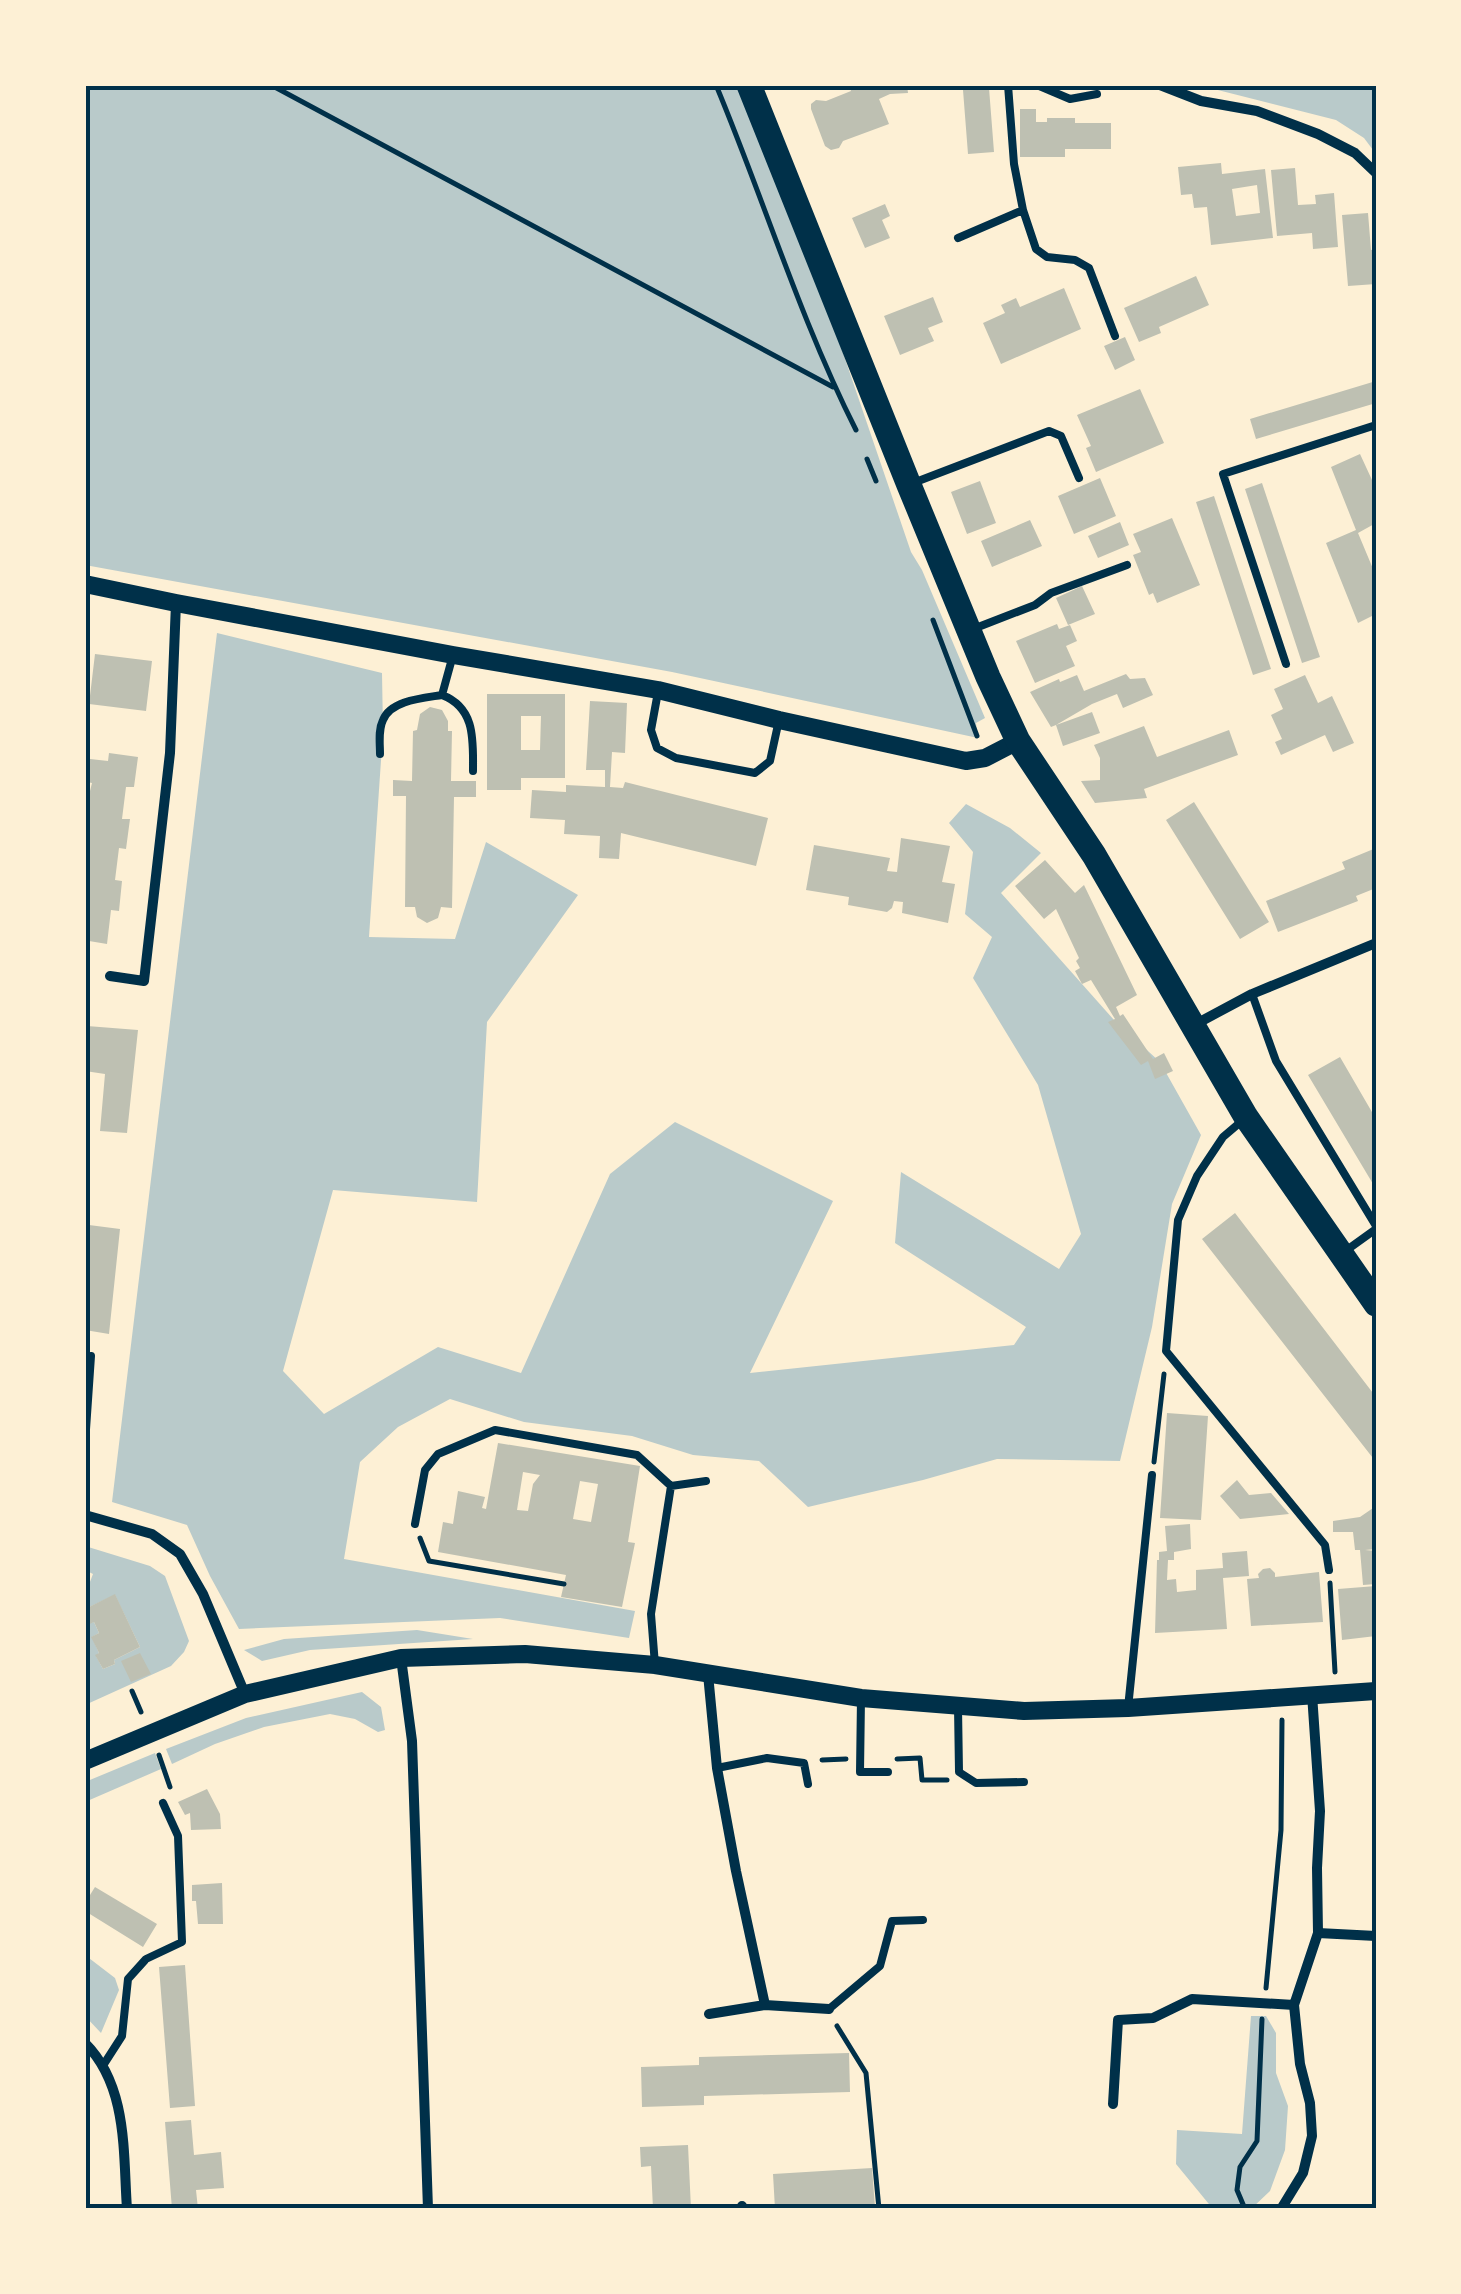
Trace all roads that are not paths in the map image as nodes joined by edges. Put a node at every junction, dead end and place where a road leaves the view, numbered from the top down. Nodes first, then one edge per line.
1 (749, 85) edge
2 (1008, 85) edge
3 (1036, 85) edge
4 (1160, 85) edge
5 (1097, 94) dead end
6 (1376, 173) edge
7 (1023, 210) junction
8 (958, 238) dead end
9 (1115, 336) dead end
10 (1376, 425) edge
11 (1079, 478) dead end
12 (909, 485) junction
13 (1127, 565) dead end
14 (85, 584) edge
15 (176, 603) junction
16 (969, 631) junction
17 (452, 655) junction
18 (1286, 664) dead end
19 (658, 690) junction
20 (442, 695) junction
21 (779, 720) junction
22 (1018, 740) junction
23 (380, 754) dead end
24 (473, 771) dead end
25 (1376, 943) edge
26 (110, 976) dead end
27 (1252, 994) junction
28 (1193, 1026) junction
29 (1246, 1117) junction
30 (1376, 1228) edge
31 (1340, 1254) junction
32 (1376, 1304) edge
33 (92, 1356) dead end
34 (85, 1444) edge
35 (1152, 1475) dead end
36 (706, 1481) dead end
37 (671, 1486) junction
38 (85, 1515) edge
39 (414, 1524) road end
40 (1329, 1570) road end
41 (401, 1658) junction
42 (655, 1665) junction
43 (708, 1674) junction
44 (1376, 1691) edge
45 (245, 1694) junction
46 (1312, 1694) junction
47 (860, 1698) junction
48 (958, 1707) junction
49 (1128, 1708) junction
50 (85, 1761) edge
51 (718, 1768) junction
52 (888, 1772) dead end
53 (1024, 1782) dead end
54 (808, 1784) dead end
55 (162, 1803) dead end
56 (924, 1920) dead end
57 (1318, 1932) junction
58 (1376, 1936) edge
59 (765, 2005) junction
60 (1294, 2005) junction
61 (829, 2009) joint
62 (709, 2014) dead end
63 (85, 2044) edge
64 (104, 2064) junction
65 (1113, 2104) dead end
66 (128, 2209) edge
67 (428, 2209) edge
68 (1281, 2209) edge

1 - 12 main road
2 - 7 lane
3 - 5 lane
4 - 6 street
7 - 8 lane
7 - 9 lane
10 - 18 lane
11 - 12 lane
12 - 16 main road
13 - 16 lane
14 - 15 street
15 - 17 street
15 - 26 street
16 - 22 main road
17 - 19 street
17 - 20 lane
19 - 21 street
19 - 21 lane
20 - 23 lane
20 - 24 lane
21 - 22 street
22 - 28 main road
25 - 27 street
27 - 28 street
27 - 30 lane
28 - 29 main road
29 - 31 main road
29 - 40 lane
30 - 31 lane
31 - 32 main road
33 - 34 lane
35 - 49 lane
36 - 37 lane
37 - 39 lane
37 - 42 lane
38 - 45 street
41 - 42 street
41 - 45 street
41 - 67 street
42 - 43 street
43 - 47 street
43 - 51 street
44 - 46 street
45 - 50 street
46 - 49 street
46 - 57 street
47 - 48 street
47 - 52 lane
48 - 49 street
48 - 53 lane
51 - 54 lane
51 - 59 street
55 - 64 lane
56 - 61 lane
57 - 58 street
57 - 60 street
59 - 61 street
59 - 62 street
60 - 65 street
60 - 68 street
63 - 64 street
64 - 66 street

